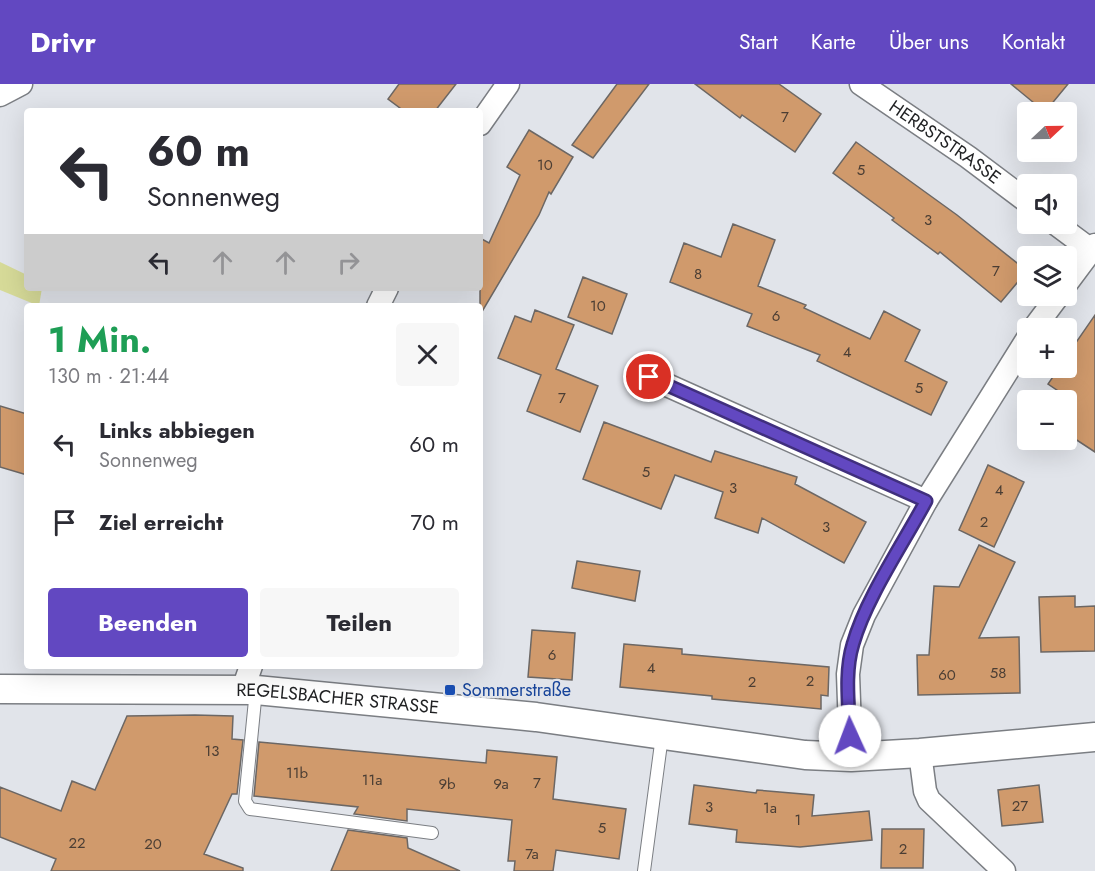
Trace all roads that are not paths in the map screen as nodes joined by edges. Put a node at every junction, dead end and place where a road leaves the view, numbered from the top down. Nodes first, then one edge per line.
1 (21, 84) edge
2 (508, 84) edge
3 (861, 84) edge
4 (0, 95) edge
5 (483, 120) edge
6 (1017, 194) edge
7 (1071, 234) edge
8 (1093, 248) edge
9 (1077, 269) edge
10 (1017, 356) edge
11 (649, 377) dead end
12 (926, 501) junction
13 (250, 682) edge
14 (0, 689) edge
15 (662, 736) junction
16 (1095, 737) edge
17 (920, 753) junction
18 (851, 757) junction
19 (432, 833) dead end
20 (644, 871) edge
21 (1004, 871) edge

1 - 4 street
2 - 5 street
3 - 6 street, HERBSTSTRASSE
7 - 8 street
8 - 9 street
10 - 12 street
11 - 12 street
12 - 18 street
13 - 14 street, REGELSBACHER STRASSE
13 - 15 street, REGELSBACHER STRASSE
13 - 19 lane
15 - 18 street, REGELSBACHER STRASSE
15 - 20 lane
16 - 17 street, REGELSBACHER STRASSE
17 - 18 street, REGELSBACHER STRASSE
17 - 21 street

